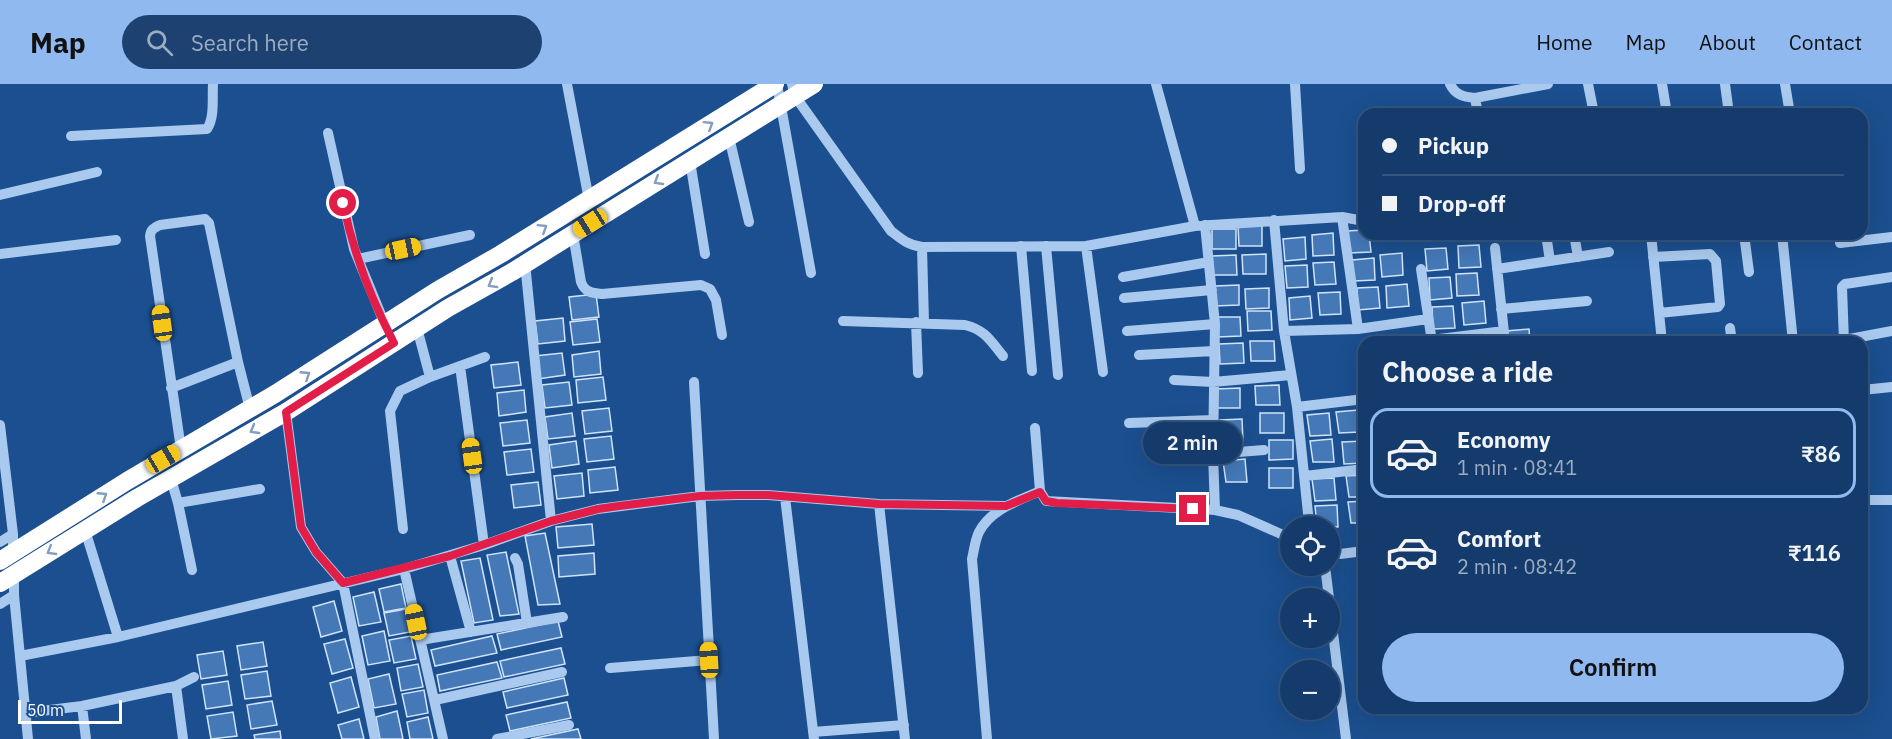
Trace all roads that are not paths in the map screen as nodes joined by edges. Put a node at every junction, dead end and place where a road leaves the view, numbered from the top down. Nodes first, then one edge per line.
1 (213, 84) edge
2 (567, 84) edge
3 (776, 84) edge
4 (814, 84) edge
5 (1156, 84) edge
6 (1295, 84) edge
7 (1450, 84) edge
8 (1548, 84) edge
9 (1588, 84) edge
10 (1662, 84) edge
11 (1725, 84) edge
12 (1785, 84) edge
13 (789, 95) edge
14 (1475, 98) junction
15 (1477, 108) edge
16 (1593, 108) edge
17 (1666, 108) edge
18 (1728, 108) edge
19 (1789, 108) edge
20 (327, 133) dead end
21 (71, 136) dead end
22 (729, 137) junction
23 (690, 161) junction
24 (1300, 169) dead end
25 (97, 172) dead end
26 (0, 195) edge
27 (589, 200) junction
28 (1342, 217) junction
29 (1274, 220) junction
30 (1358, 220) edge
31 (749, 222) dead end
32 (1200, 226) junction
33 (573, 234) junction
34 (470, 236) dead end
35 (1892, 237) edge
36 (116, 240) dead end
37 (1547, 240) edge
38 (1575, 240) edge
39 (1652, 240) edge
40 (1745, 240) edge
41 (1783, 240) edge
42 (1866, 240) edge
43 (1868, 240) edge
44 (1840, 243) dead end
45 (1020, 246) junction
46 (1046, 246) junction
47 (1086, 246) junction
48 (922, 247) junction
49 (1495, 248) dead end
50 (1610, 252) dead end
51 (0, 254) edge
52 (705, 254) dead end
53 (1578, 257) junction
54 (1653, 257) junction
55 (358, 259) junction
56 (1550, 261) junction
57 (1209, 262) junction
58 (525, 264) junction
59 (1421, 269) dead end
60 (1497, 269) junction
61 (1749, 272) dead end
62 (811, 273) dead end
63 (1123, 277) dead end
64 (1892, 277) edge
65 (1212, 290) junction
66 (1124, 298) dead end
67 (1587, 302) dead end
68 (1501, 309) junction
69 (1659, 313) junction
70 (1428, 319) junction
71 (843, 321) dead end
72 (920, 323) junction
73 (384, 324) junction
74 (1215, 324) junction
75 (417, 328) junction
76 (1730, 328) dead end
77 (1358, 329) junction
78 (1127, 331) dead end
79 (1284, 331) junction
80 (1892, 331) edge
81 (722, 335) dead end
82 (1431, 336) edge
83 (1504, 336) edge
84 (1661, 336) edge
85 (1731, 336) edge
86 (1791, 336) edge
87 (1844, 336) edge
88 (1868, 336) edge
89 (394, 343) junction
90 (1214, 351) junction
91 (1139, 355) dead end
92 (1003, 356) dead end
93 (485, 357) dead end
94 (238, 362) junction
95 (460, 366) junction
96 (1032, 371) dead end
97 (1103, 372) dead end
98 (918, 373) dead end
99 (1058, 375) dead end
100 (1292, 375) junction
101 (430, 377) junction
102 (1174, 380) dead end
103 (694, 381) dead end
104 (1213, 382) junction
105 (171, 388) junction
106 (1891, 388) edge
107 (1868, 390) edge
108 (1892, 399) edge
109 (1358, 400) edge
110 (1297, 407) junction
111 (250, 409) junction
112 (286, 412) junction
113 (1213, 420) junction
114 (1129, 423) dead end
115 (0, 425) edge
116 (1035, 428) dead end
117 (181, 449) junction
118 (1264, 450) dead end
119 (1213, 454) junction
120 (1358, 470) edge
121 (1305, 476) junction
122 (171, 479) junction
123 (260, 489) dead end
124 (1040, 492) junction
125 (700, 496) junction
126 (785, 496) junction
127 (1868, 500) edge
128 (1892, 500) edge
129 (178, 503) junction
130 (879, 504) junction
131 (1006, 506) junction
132 (1215, 510) junction
133 (1308, 516) edge
134 (551, 521) junction
135 (85, 530) junction
136 (403, 530) dead end
137 (13, 534) junction
138 (1280, 534) edge
139 (484, 545) junction
140 (4, 552) edge
141 (1358, 552) edge
142 (1340, 554) edge
143 (450, 556) junction
144 (515, 558) dead end
145 (404, 568) junction
146 (192, 570) dead end
147 (343, 583) junction
148 (9, 584) edge
149 (0, 604) edge
150 (563, 617) dead end
151 (527, 623) junction
152 (471, 632) junction
153 (118, 637) junction
154 (420, 640) junction
155 (1335, 648) edge
156 (20, 656) junction
157 (709, 660) junction
158 (610, 668) dead end
159 (562, 672) dead end
160 (194, 677) dead end
161 (176, 686) junction
162 (435, 700) junction
163 (82, 706) junction
164 (25, 713) junction
165 (569, 724) dead end
166 (904, 725) junction
167 (813, 735) edge
168 (28, 739) edge
169 (86, 739) edge
170 (183, 739) edge
171 (375, 739) edge
172 (443, 739) edge
173 (497, 739) edge
174 (714, 739) edge
175 (905, 739) edge
176 (987, 739) edge
177 (1346, 739) edge

1 - 21 street
2 - 27 street
3 - 13 street
27 -> 3 highway
4 - 13 highway
5 - 32 street
6 - 24 street
7 - 14 street
8 - 14 street
9 - 16 street
10 - 17 street
11 - 18 street
12 - 19 street
13 - 22 highway
13 - 48 street
13 - 62 street
14 - 15 street
20 - 55 street
22 - 23 highway
22 - 31 street
23 -> 33 highway
23 - 52 street
25 - 26 street
73 -> 27 highway
28 - 29 street
28 - 30 street
28 - 77 street
29 - 32 street
29 - 79 street
32 - 47 street
32 - 57 street
33 - 58 highway
33 - 81 street
34 - 55 street
35 - 43 street
36 - 51 street
37 - 56 street
38 - 53 street
39 - 54 street
40 - 61 street
41 - 86 street
42 - 44 street
45 - 46 street
45 - 48 street
45 - 96 street
46 - 47 street
46 - 99 street
47 - 97 street
48 - 72 street
49 - 60 street
50 - 53 street
53 - 56 street
54 - 69 street
54 - 69 street
55 - 73 street
56 - 60 street
57 - 63 street
57 - 65 street
58 -> 75 highway
58 - 134 street
59 - 70 street
60 - 68 street
64 - 87 street
65 - 66 street
65 - 74 street
67 - 68 street
68 - 83 street
69 - 84 street
70 - 77 street
70 - 82 street
71 - 72 street
72 - 92 street
72 - 98 street
73 - 89 street
111 -> 73 highway
74 - 78 street
74 - 90 street
75 - 89 highway
75 - 101 street
76 - 85 street
77 - 79 street
79 - 100 street
80 - 88 street
89 - 112 highway
90 - 91 street
90 - 104 street
93 - 95 street
94 - 105 street
94 - 105 street
94 - 111 street
95 - 101 street
95 - 139 street
100 - 104 street
100 - 110 street
101 - 136 street
102 - 104 street
103 - 125 street
104 - 113 street
105 - 117 street
106 - 107 street
106 - 108 street
109 - 110 street
110 - 121 street
111 - 117 highway
112 -> 122 highway
112 - 147 street
113 - 114 street
113 - 119 street
115 - 137 street
116 - 124 street
140 -> 117 highway
118 - 119 street
119 - 132 street
120 - 121 street
121 - 133 street
122 - 129 street
122 - 135 highway
123 - 129 street
124 - 131 street
124 - 132 street
125 - 126 street
125 - 134 street
125 - 157 street
126 - 130 street
126 - 167 street
127 - 128 street
129 - 146 street
130 - 131 street
130 - 166 street
131 - 176 street
132 - 138 street
134 - 139 street
135 -> 148 highway
135 - 153 street
137 - 140 street
137 - 140 street
139 - 143 street
140 - 148 street
141 - 142 street
143 - 145 street
143 - 152 street
144 - 151 street
145 - 147 street
145 - 154 street
147 - 153 street
147 - 171 street
148 - 149 street
148 - 156 street
150 - 151 street
151 - 152 street
152 - 154 street
153 - 156 street
154 - 162 street
155 - 177 street
156 - 164 street
157 - 158 street
157 - 174 street
159 - 162 street
160 - 161 street
161 - 163 street
161 - 170 street
162 - 172 street
163 - 164 street
163 - 169 street
164 - 168 street
165 - 173 street
166 - 167 street
166 - 175 street

